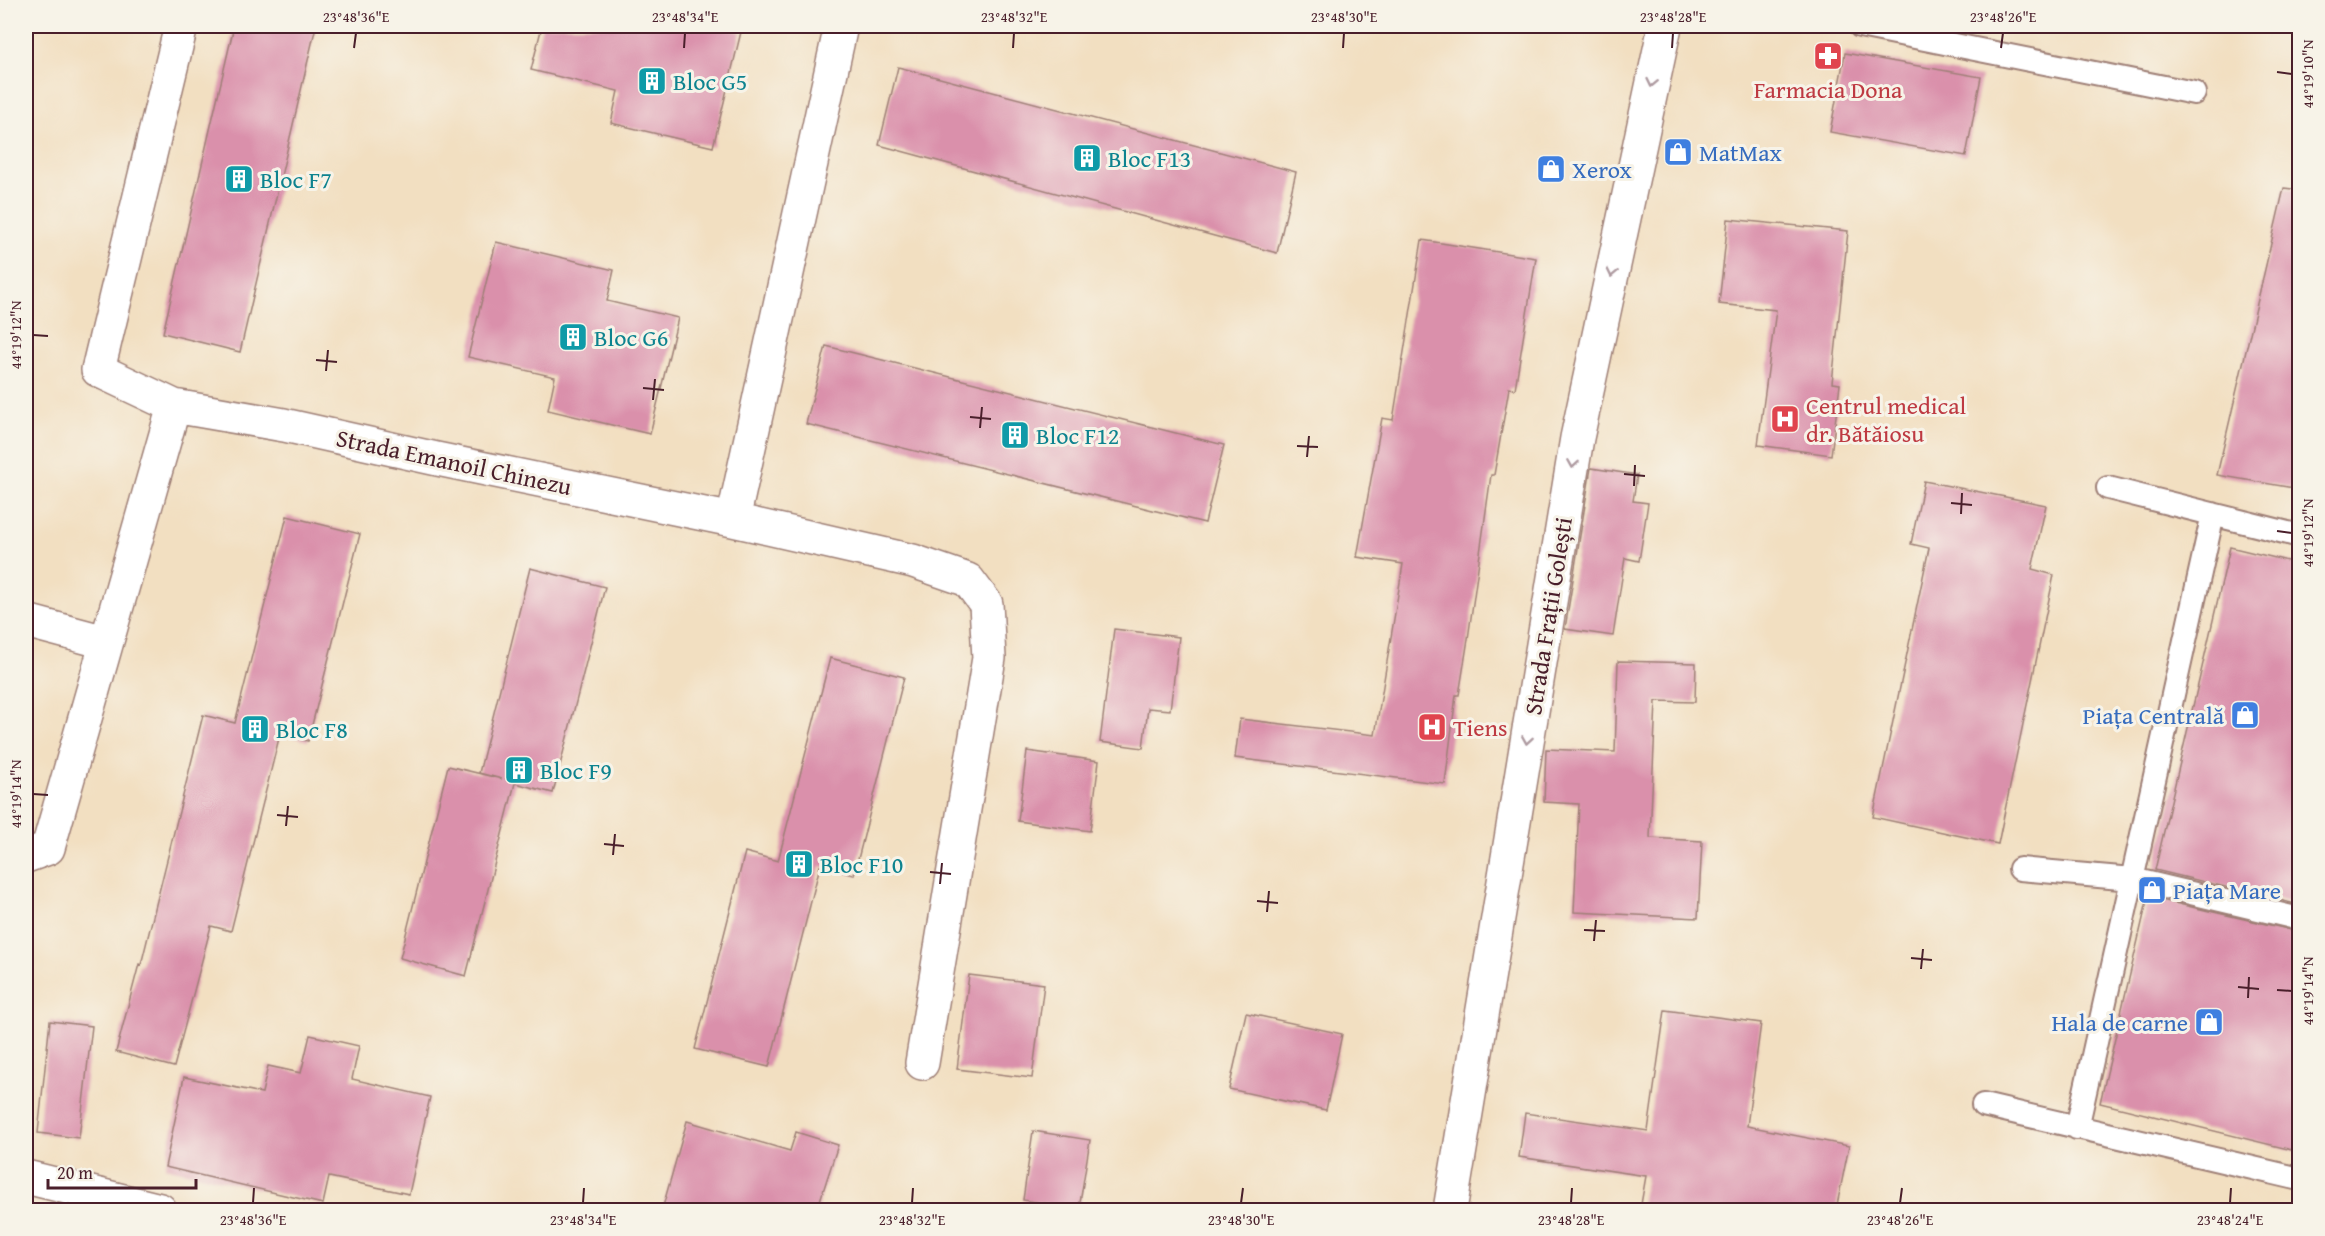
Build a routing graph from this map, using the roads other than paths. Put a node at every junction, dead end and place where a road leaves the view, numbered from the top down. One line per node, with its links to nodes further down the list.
1 (181, 26): 6 (street, Strada Emanoil Chinezu)
2 (841, 26): 9 (street)
3 (1665, 26): 23 (street, Strada Frații Golești, one-way to 23)
4 (1860, 26): 5 (lane)
5 (2194, 93)
6 (174, 406): 9 (street, Strada Emanoil Chinezu); 12 (street)
7 (2108, 488): 8 (lane)
8 (2213, 514): 10 (lane); 15 (lane)
9 (733, 520): 17 (street, Strada Emanoil Chinezu)
10 (2300, 536)
11 (26, 621): 12 (street)
12 (105, 642): 13 (street)
13 (26, 856)
14 (2020, 869): 15 (lane)
15 (2132, 879): 16 (lane); 19 (lane)
16 (2300, 919)
17 (922, 1063)
18 (1983, 1105): 19 (lane)
19 (2077, 1128): 21 (lane)
20 (26, 1177): 22 (street)
21 (2300, 1179)
22 (160, 1210)
23 (1450, 1210)

